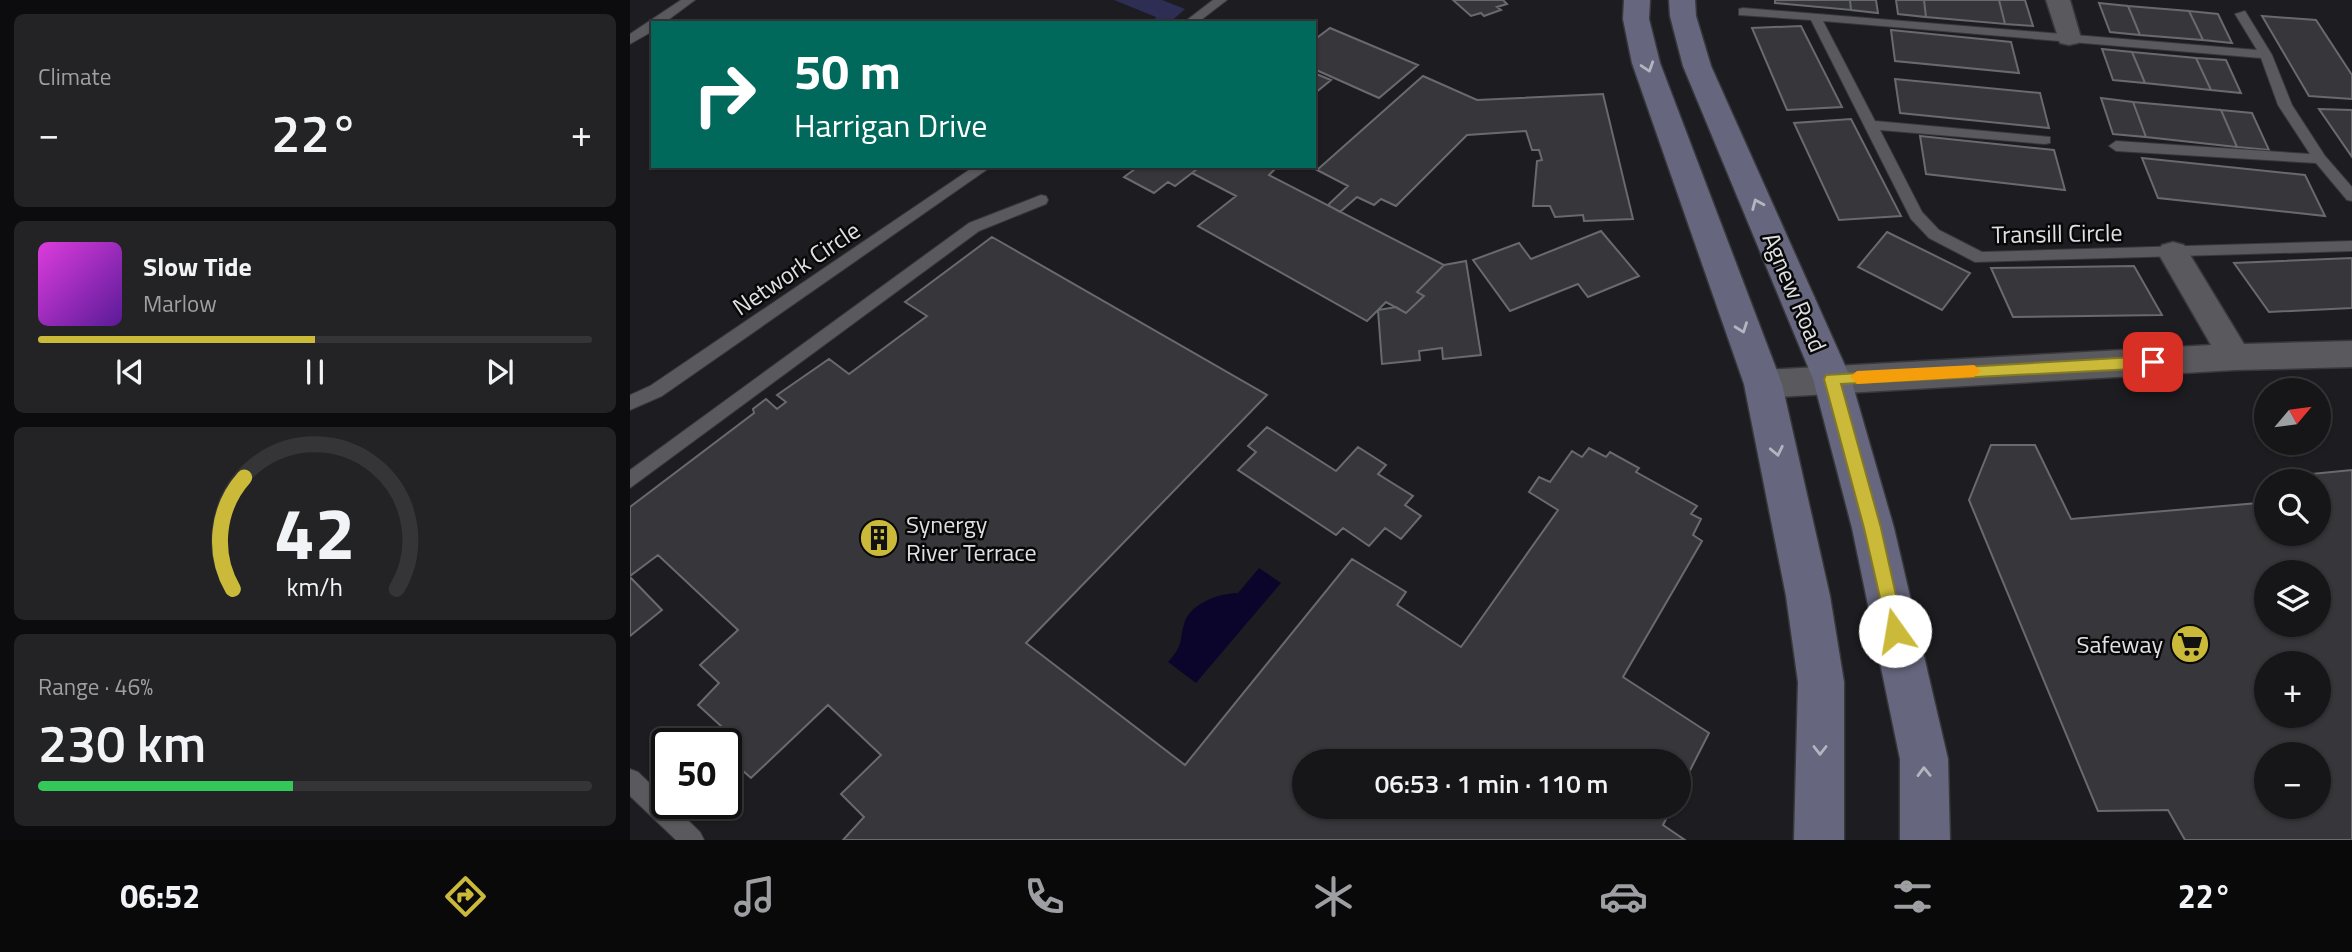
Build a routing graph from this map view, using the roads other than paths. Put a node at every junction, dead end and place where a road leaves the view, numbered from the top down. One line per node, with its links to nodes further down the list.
1 (689, 0): 10 (lane)
2 (1192, 0): 6 (lane)
3 (1637, 0): 28 (main road, one-way to 28)
4 (1682, 0): 27 (main road, Agnew Road, one-way to 4)
5 (2058, 0): 13 (street)
6 (1215, 4): 11 (lane)
7 (1743, 12): 9 (lane)
8 (2241, 15): 15 (lane)
9 (1815, 17): 13 (lane); 16 (lane, Transill Circle)
10 (658, 21)
11 (1192, 21)
12 (651, 26): 14 (lane)
13 (2069, 38): 15 (lane)
14 (630, 40)
15 (2266, 55): 19 (lane)
16 (1869, 125): 17 (lane); 24 (lane, Transill Circle)
17 (2045, 140)
18 (2116, 146): 19 (lane)
19 (2320, 159): 21 (lane)
20 (982, 168): 29 (lane, Network Circle)
21 (2352, 196)
22 (1041, 200): 30 (lane)
23 (2352, 246): 24 (lane, Transill Circle)
24 (2173, 253): 26 (street)
25 (2352, 354): 26 (street)
26 (2235, 357): 27 (street)
27 (1832, 379): 28 (street); 34 (main road, Agnew Road, one-way to 27)
28 (1763, 384): 33 (main road, one-way to 33)
29 (630, 403)
30 (630, 480)
31 (630, 780): 32 (lane)
32 (692, 840)
33 (1819, 840)
34 (1925, 840)

